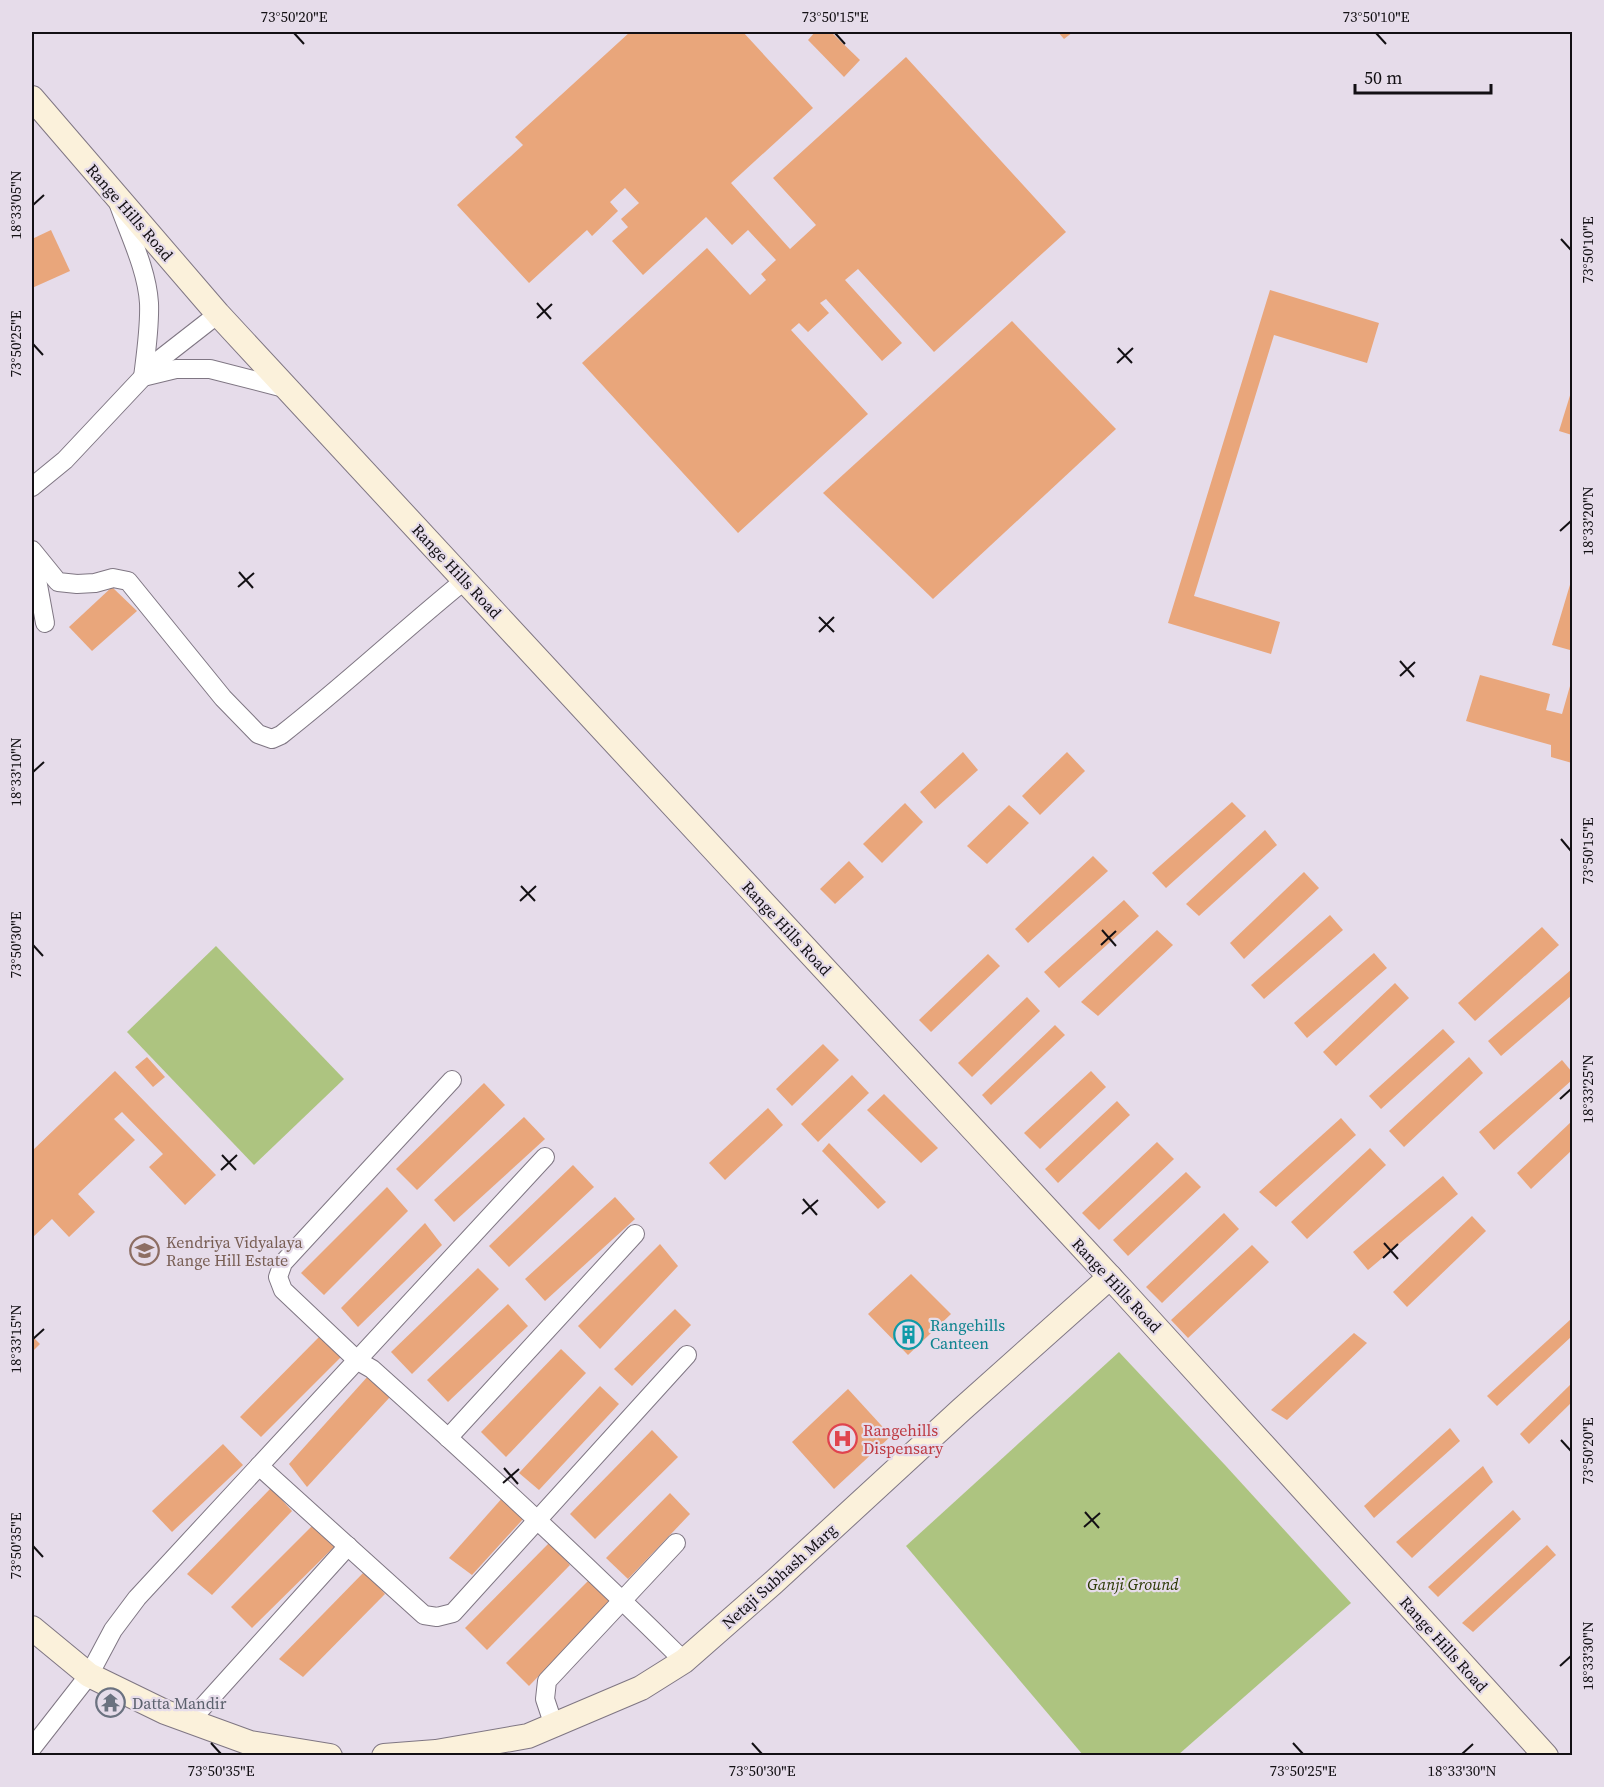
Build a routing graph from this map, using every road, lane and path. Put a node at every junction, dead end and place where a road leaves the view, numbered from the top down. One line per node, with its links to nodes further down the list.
1 (32, 98): 2 (street, Range Hills Road)
2 (116, 195): 3 (street, Range Hills Road); 4 (street)
3 (218, 314): 4 (street); 5 (street, Range Hills Road)
4 (143, 377): 5 (street); 6 (street)
5 (288, 390): 8 (street, Range Hills Road)
6 (32, 487)
7 (32, 550): 8 (street); 9 (street)
8 (465, 580): 13 (street, Range Hills Road)
9 (45, 623)
10 (452, 1080): 15 (street)
11 (545, 1157): 15 (street)
12 (635, 1234): 16 (street)
13 (1110, 1277): 23 (street, Netaji Subhash Marg); 30 (street, Range Hills Road)
14 (687, 1355): 18 (street)
15 (358, 1361): 16 (street); 17 (street)
16 (448, 1438): 18 (street)
17 (259, 1466): 20 (street); 24 (street)
18 (536, 1520): 20 (street); 21 (street)
19 (676, 1543): 21 (street)
20 (348, 1546): 25 (street)
21 (622, 1600): 23 (street); 26 (street)
22 (32, 1628): 24 (street)
23 (684, 1662): 26 (street, Netaji Subhash Marg)
24 (89, 1675): 25 (street); 27 (street)
25 (190, 1721): 28 (street)
26 (554, 1725): 29 (street, Netaji Subhash Marg)
27 (32, 1748)
28 (330, 1755)
29 (384, 1755)
30 (1546, 1755)

